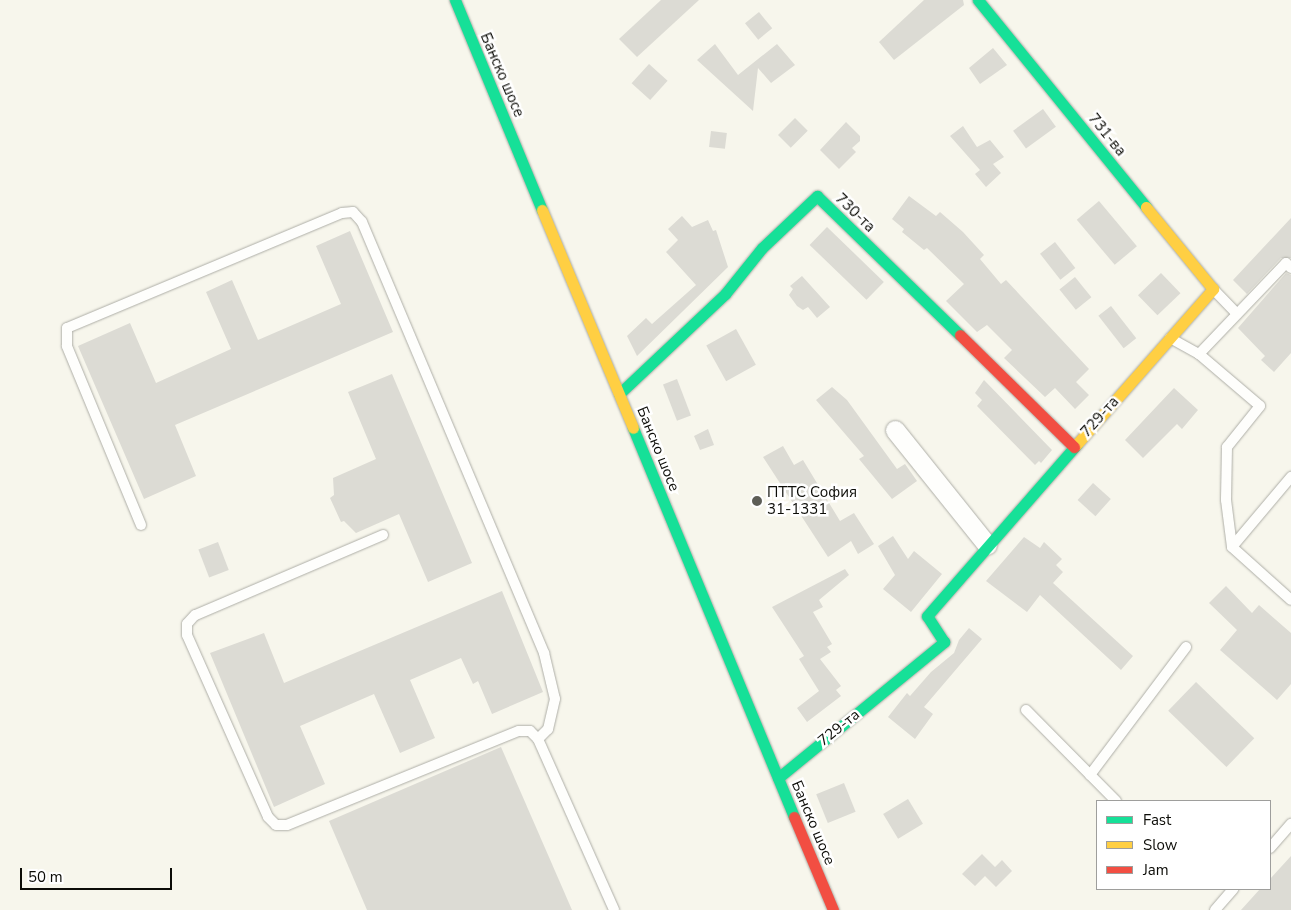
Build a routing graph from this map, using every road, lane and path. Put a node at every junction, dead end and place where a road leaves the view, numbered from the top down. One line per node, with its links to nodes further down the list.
1 (455, 0): 8 (street, Банско шосе)
2 (978, 0): 4 (street, 731-ва)
3 (1291, 268): 5 (lane)
4 (1213, 289): 5 (lane); 6 (street, 729-та)
5 (1237, 314): 7 (lane)
6 (1170, 338): 7 (lane); 10 (street, 729-та)
7 (1199, 354): 15 (lane)
8 (620, 394): 10 (street, 730-та); 21 (street, Банско шосе)
9 (895, 430): 14 (street)
10 (1074, 447): 14 (street, 729-та)
11 (1291, 477): 15 (lane)
12 (141, 525): 19 (lane)
13 (383, 535): 19 (lane)
14 (987, 544): 21 (street, 729-та)
15 (1232, 547): 16 (lane)
16 (1291, 600)
17 (1186, 647): 20 (lane)
18 (1026, 710): 20 (lane)
19 (538, 739): 26 (lane)
20 (1090, 774): 22 (lane)
21 (778, 778): 27 (street, Банско шосе)
22 (1115, 800)
23 (1291, 824): 24 (lane)
24 (1271, 847)
25 (1233, 890): 28 (lane)
26 (614, 910)
27 (833, 910)
28 (1215, 910)

